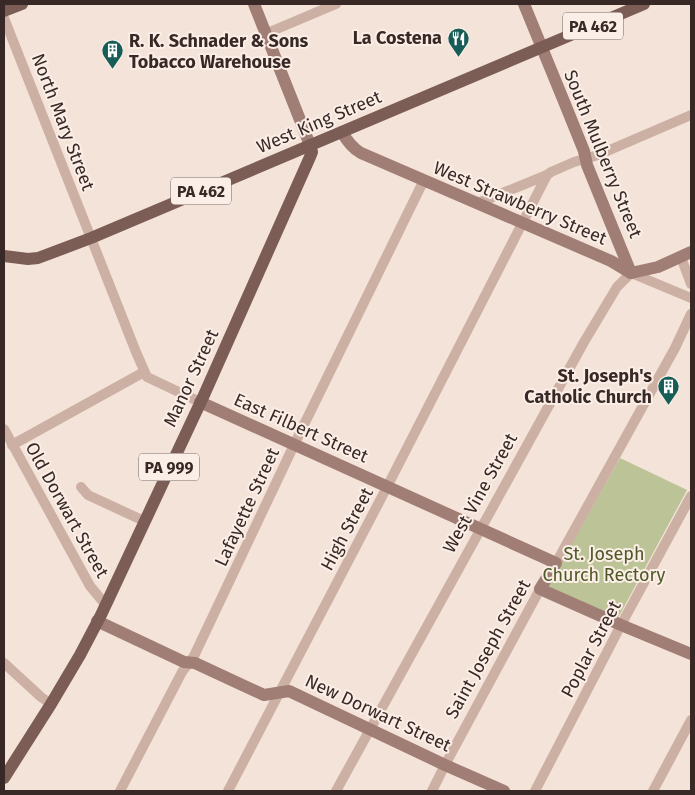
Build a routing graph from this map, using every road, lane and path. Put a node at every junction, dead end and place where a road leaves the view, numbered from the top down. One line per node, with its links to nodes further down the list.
1 (22, 4): 6 (main road)
2 (254, 4): 8 (street)
3 (336, 4): 8 (street)
4 (524, 4): 9 (street, South Mulberry Street)
5 (644, 4): 9 (main road, West King Street / PA 462)
6 (4, 11)
7 (4, 18): 18 (street, North Mary Street)
8 (266, 34): 12 (street)
9 (542, 47): 11 (main road, West King Street / PA 462); 13 (street, South Mulberry Street)
10 (691, 115): 13 (street)
11 (342, 132): 12 (main road, West King Street / PA 462); 15 (street, West Strawberry Street)
12 (310, 145): 18 (main road, West King Street / PA 462); 26 (main road, Manor Street / PA 999)
13 (586, 158): 14 (street); 21 (street, South Mulberry Street)
14 (547, 175): 16 (street); 17 (street, High Street)
15 (424, 180): 16 (street, West Strawberry Street); 29 (street, Lafayette Street)
16 (478, 204): 17 (street, West Strawberry Street)
17 (523, 223): 21 (street, West Strawberry Street); 31 (street, High Street)
18 (91, 238): 20 (main road, West King Street / PA 462); 25 (street, North Mary Street)
19 (686, 254): 21 (street); 22 (street)
20 (4, 256)
21 (631, 273): 23 (street, West Strawberry Street); 34 (street, West Vine Street)
22 (691, 284)
23 (691, 298)
24 (691, 314): 35 (street, Saint Joseph Street)
25 (144, 372): 26 (street); 28 (street)
26 (200, 402): 29 (street, East Filbert Street); 33 (main road, Manor Street / PA 999)
27 (4, 430): 28 (street, Old Dorwart Street)
28 (12, 445): 37 (street, Old Dorwart Street)
29 (294, 445): 31 (street, East Filbert Street); 41 (street, Lafayette Street)
30 (81, 487): 33 (street)
31 (387, 487): 34 (street, East Filbert Street); 43 (street, High Street)
32 (691, 496): 39 (street, Poplar Street)
33 (144, 521): 37 (main road, Manor Street / PA 999)
34 (480, 529): 35 (street, East Filbert Street); 46 (street, West Vine Street)
35 (556, 563): 36 (street, Saint Joseph Street)
36 (540, 589): 39 (street); 47 (street, Saint Joseph Street)
37 (105, 604): 38 (main road, Manor Street / PA 999)
38 (97, 621): 41 (street, New Dorwart Street); 44 (main road, Manor Street / PA 999)
39 (621, 625): 40 (street); 54 (street, Poplar Street)
40 (691, 654)
41 (190, 662): 43 (street, New Dorwart Street); 49 (street, Lafayette Street)
42 (4, 663): 44 (street)
43 (280, 692): 46 (street, New Dorwart Street); 50 (street, High Street)
44 (51, 704): 48 (main road, Manor Street / PA 999)
45 (691, 720): 55 (street)
46 (370, 729): 47 (street, New Dorwart Street); 51 (street, West Vine Street)
47 (445, 765): 52 (street, Saint Joseph Street); 53 (street, New Dorwart Street)
48 (4, 778)
49 (120, 791)
50 (228, 791)
51 (336, 791)
52 (432, 791)
53 (504, 791)
54 (535, 791)
55 (653, 791)

